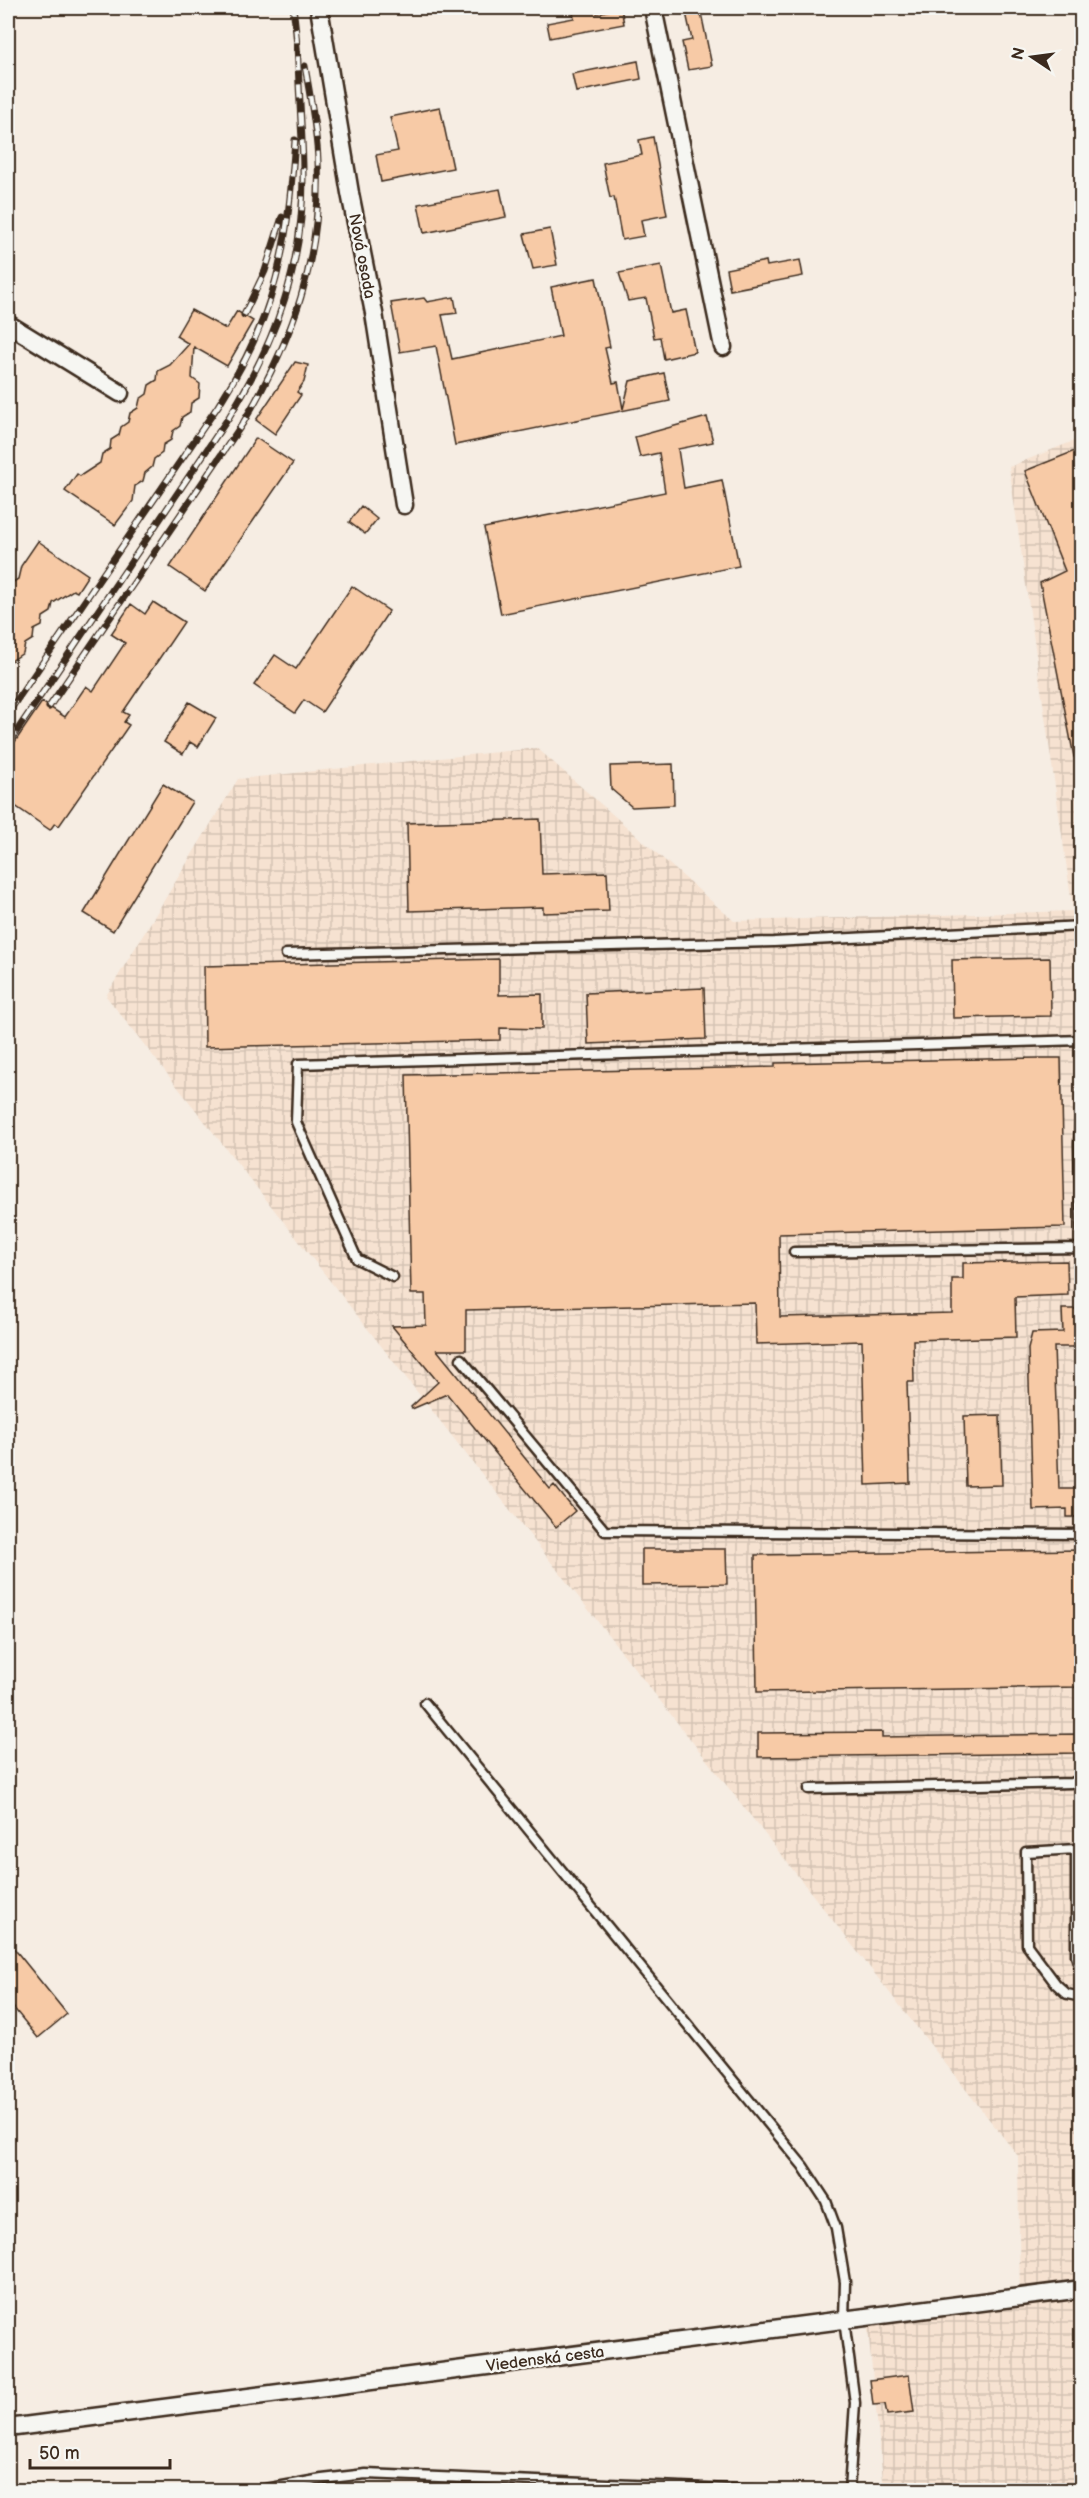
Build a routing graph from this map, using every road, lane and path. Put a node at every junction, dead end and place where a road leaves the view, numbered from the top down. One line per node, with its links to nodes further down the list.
1 (319, 8): 6 (street, Nová osada)
2 (653, 8): 4 (street)
3 (8, 324): 5 (street)
4 (723, 347)
5 (120, 393)
6 (404, 506)
7 (1082, 926): 8 (lane)
8 (286, 954)
9 (1082, 1040): 13 (lane)
10 (1082, 1088): 11 (lane)
11 (1082, 1249): 12 (lane)
12 (794, 1252)
13 (393, 1276)
14 (461, 1359): 15 (lane)
15 (1082, 1534)
16 (425, 1703): 22 (lane)
17 (1082, 1778): 18 (lane)
18 (809, 1789)
19 (1082, 1973): 20 (lane)
20 (1082, 1997)
21 (1082, 2289): 22 (street, Viedenská cesta)
22 (844, 2320): 23 (street, Viedenská cesta); 29 (lane)
23 (8, 2428)
24 (495, 2479): 25 (lane); 26 (lane); 27 (lane)
25 (260, 2490)
26 (494, 2490)
27 (738, 2490): 28 (lane)
28 (753, 2490)
29 (849, 2490)

